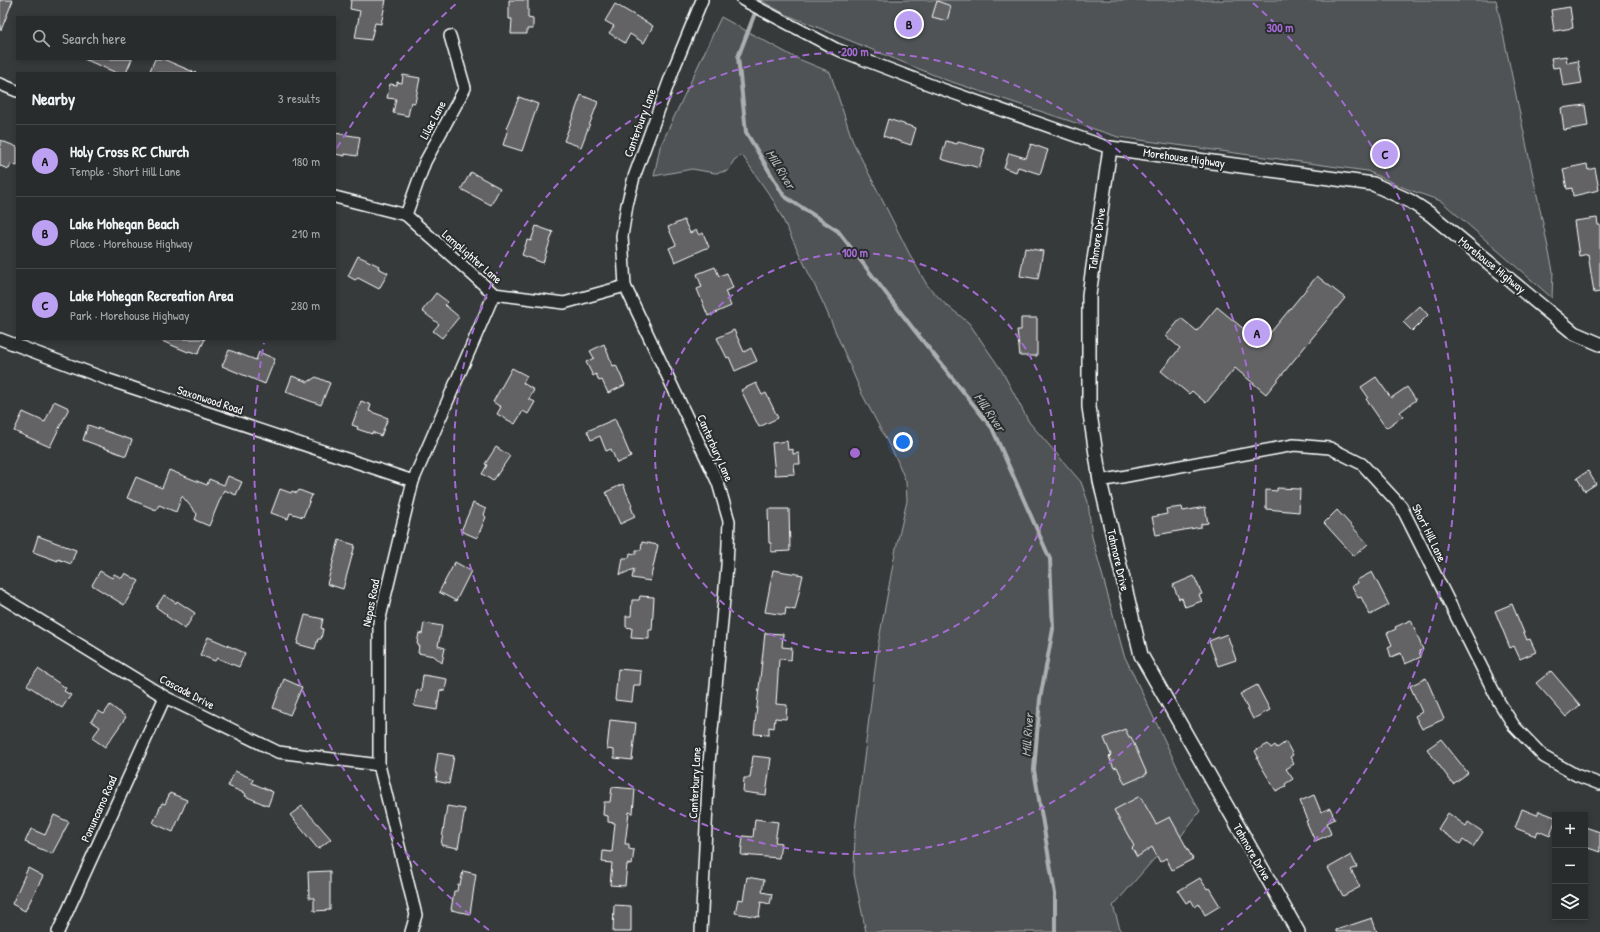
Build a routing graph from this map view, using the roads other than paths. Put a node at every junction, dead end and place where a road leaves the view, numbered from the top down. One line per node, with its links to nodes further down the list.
1 (702, 0): 9 (street, Canterbury Lane)
2 (743, 0): 6 (street, Morehouse Highway)
3 (450, 36): 8 (street, Lilac Lane)
4 (0, 84): 5 (street)
5 (16, 90)
6 (1110, 148): 12 (street, Morehouse Highway); 14 (street, Tahmore Drive)
7 (336, 197): 8 (street, Lamplighter Lane)
8 (406, 215): 10 (street, Lamplighter Lane)
9 (625, 286): 10 (street, Lamplighter Lane); 21 (street, Canterbury Lane)
10 (494, 294): 13 (street, Nepas Road)
11 (0, 339): 13 (street, Saxonwood Road)
12 (1600, 344)
13 (413, 481): 17 (street, Nepas Road)
14 (1100, 481): 18 (street, Short Hill Lane); 22 (street, Tahmore Drive)
15 (0, 596): 16 (street, Cascade Drive)
16 (165, 696): 17 (street, Cascade Drive); 19 (street, Ponuncamo Road)
17 (378, 765): 20 (street, Nepas Road)
18 (1600, 784)
19 (58, 932)
20 (411, 932)
21 (700, 932)
22 (1298, 932)

